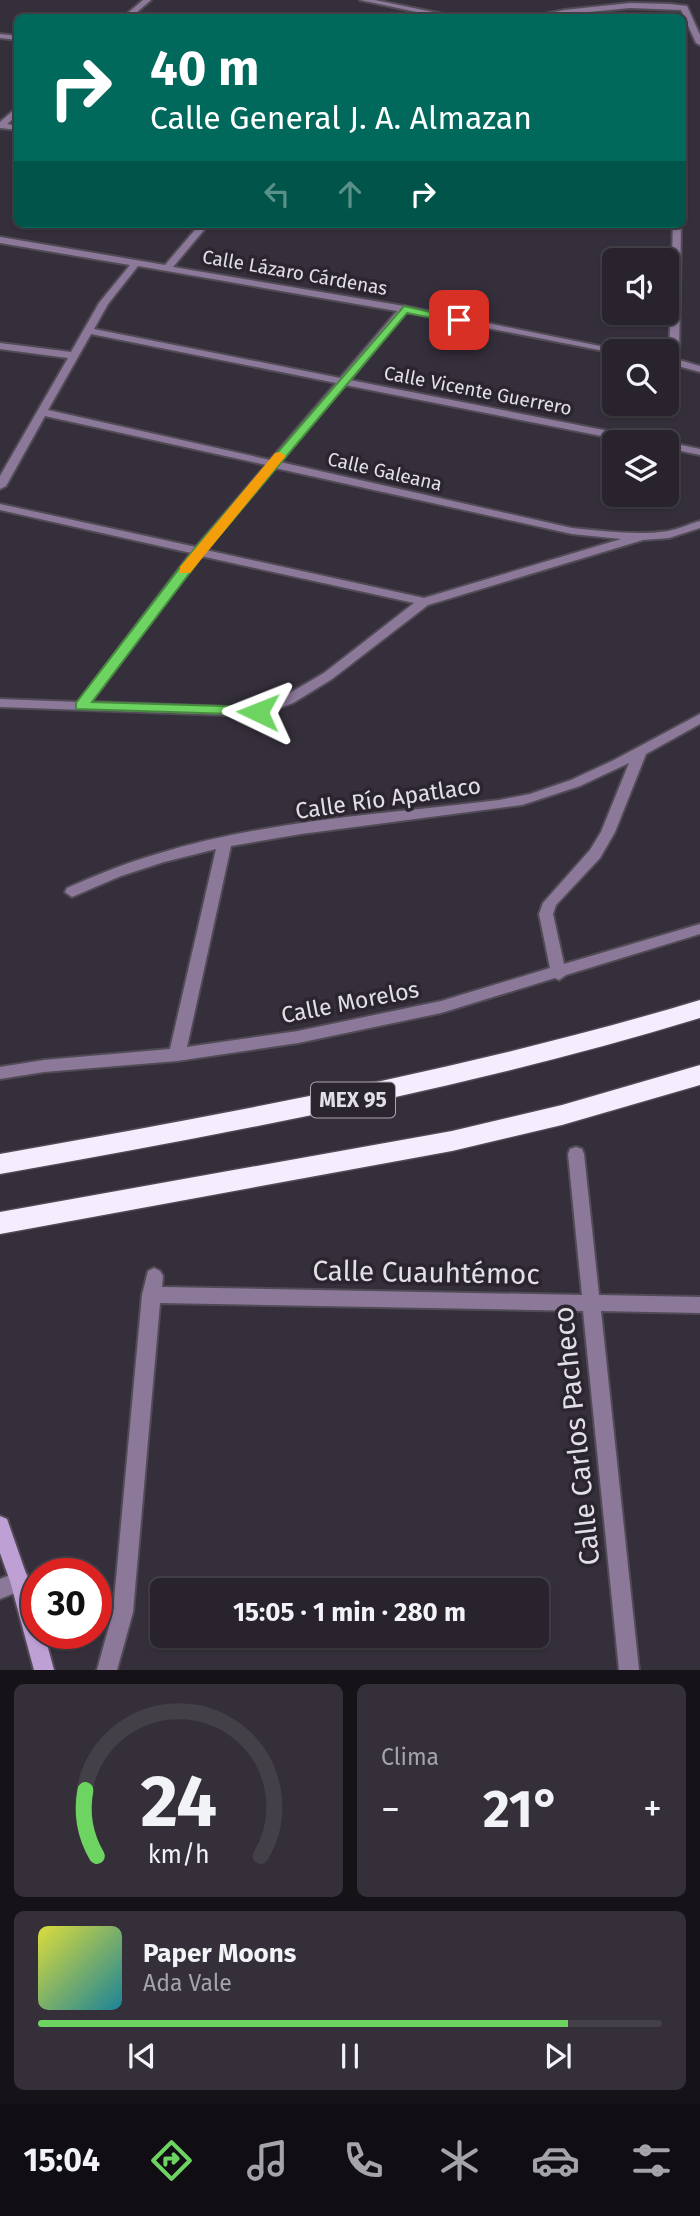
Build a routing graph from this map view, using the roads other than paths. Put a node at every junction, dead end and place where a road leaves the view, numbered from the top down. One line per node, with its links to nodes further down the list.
1 (147, 0): 6 (street)
2 (364, 0): 7 (street)
3 (622, 2): 5 (street); 9 (street); 10 (street)
4 (553, 3): 5 (street)
5 (570, 9): 8 (street)
6 (130, 14)
7 (438, 14)
8 (547, 14)
9 (628, 14)
10 (700, 43)
11 (14, 114): 12 (street)
12 (0, 126)
13 (202, 228): 17 (street)
14 (677, 228): 20 (street)
15 (0, 240): 16 (street, Calle Lázaro Cárdenas)
16 (137, 262): 17 (street, Calle Lázaro Cárdenas); 19 (street)
17 (168, 267): 18 (street, Calle Lázaro Cárdenas)
18 (404, 309): 22 (street, Calle Lázaro Cárdenas); 26 (street)
19 (89, 331): 23 (street); 26 (street, Calle Vicente Guerrero)
20 (671, 339)
21 (0, 346): 23 (street)
22 (602, 348)
23 (75, 356): 27 (street)
24 (679, 363): 25 (street)
25 (700, 369)
26 (343, 381): 28 (street, Calle Vicente Guerrero); 31 (street)
27 (43, 412): 31 (street, Calle Galeana); 32 (street)
28 (602, 433)
29 (679, 448): 30 (street)
30 (700, 452)
31 (273, 464): 35 (street, Calle Galeana); 36 (street)
32 (0, 486)
33 (0, 507): 36 (street)
34 (700, 524): 35 (street)
35 (638, 538): 37 (street)
36 (199, 551): 37 (street); 39 (street)
37 (425, 602): 39 (street)
38 (0, 703): 39 (street)
39 (81, 706)
40 (700, 718): 41 (street, Calle Río Apatlaco)
41 (640, 753): 42 (street, Calle Río Apatlaco); 45 (street)
42 (225, 842): 43 (street, Calle Río Apatlaco); 47 (street)
43 (72, 892)
44 (700, 929): 45 (street, Calle Morelos)
45 (559, 974): 47 (street, Calle Morelos)
46 (700, 1010): 51 (highway, MEX 95)
47 (177, 1055): 48 (street, Calle Morelos)
48 (0, 1073)
49 (700, 1074): 52 (highway, MEX 95)
50 (576, 1154): 55 (street, Calle Carlos Pacheco)
51 (0, 1164)
52 (0, 1223)
53 (154, 1276): 54 (street)
54 (150, 1296): 55 (street, Calle Cuauhtémoc); 61 (street)
55 (590, 1303): 56 (street, Calle Cuauhtémoc); 62 (street, Calle Carlos Pacheco)
56 (700, 1305)
57 (0, 1526): 58 (main road)
58 (20, 1581): 59 (street); 60 (main road)
59 (0, 1589)
60 (44, 1670)
61 (107, 1670)
62 (629, 1670)

